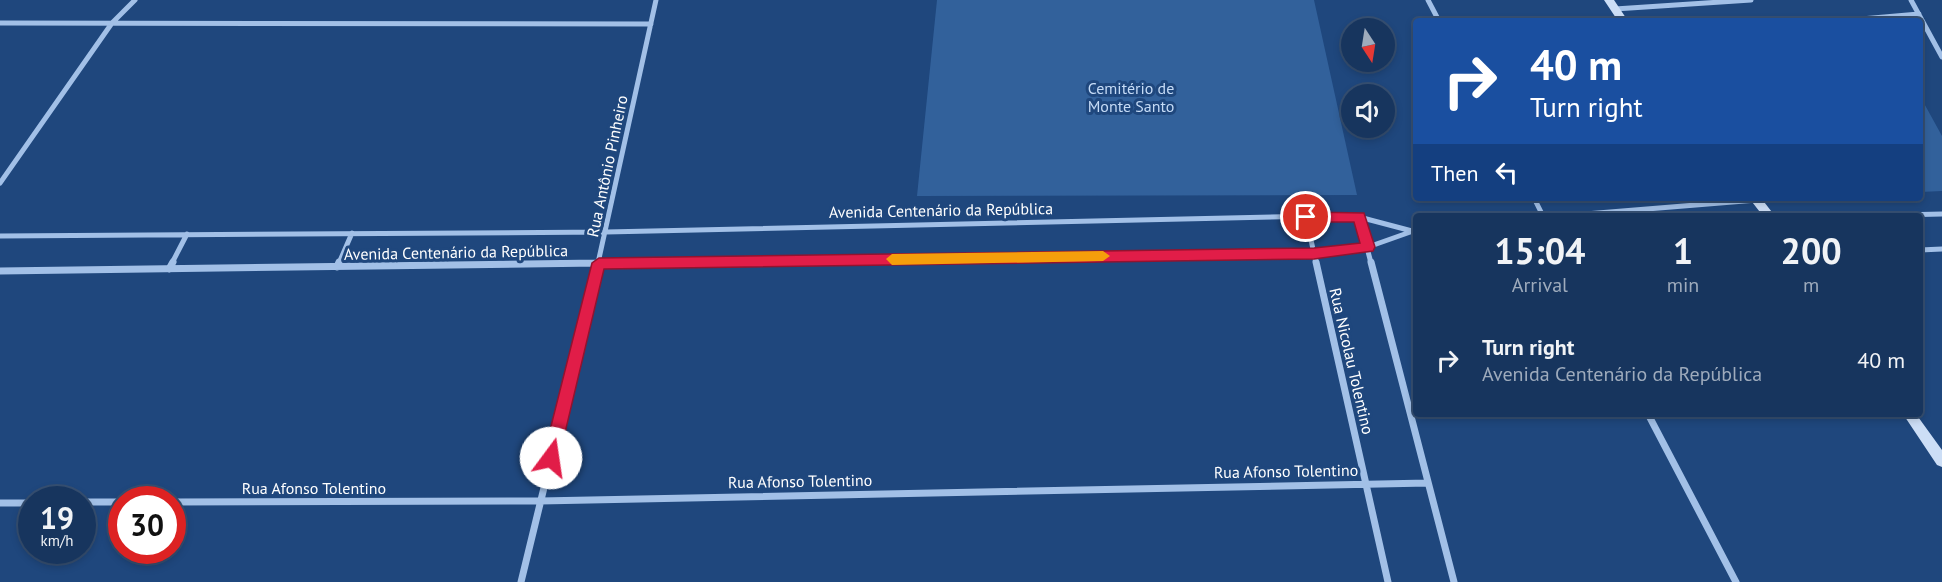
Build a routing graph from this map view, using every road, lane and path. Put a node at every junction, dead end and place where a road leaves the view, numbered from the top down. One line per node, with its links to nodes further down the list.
1 (135, 0): 13 (street)
2 (656, 0): 15 (street, Rua Antônio Pinheiro)
3 (1428, 0): 8 (street)
4 (1751, 0): 6 (street)
5 (1911, 0): 7 (street)
6 (1612, 5): 9 (main road)
7 (1919, 14): 10 (street); 11 (street)
8 (1437, 18)
9 (1621, 18)
10 (1873, 18)
11 (1921, 18)
12 (1923, 21): 16 (street)
13 (112, 23): 14 (street); 15 (street); 17 (street)
14 (0, 24)
15 (651, 24): 28 (street, Rua Antônio Pinheiro)
16 (1942, 57)
17 (0, 183)
18 (1733, 201): 20 (street)
19 (1758, 201): 21 (main road)
20 (1595, 213)
21 (1767, 213)
22 (1923, 214): 23 (street)
23 (1942, 214)
24 (1306, 217): 25 (street, Avenida Centenário da República); 28 (street, Avenida Centenário da República); 35 (street, Rua Nicolau Tolentino)
25 (1359, 217): 26 (street, Avenida Centenário da República); 32 (street)
26 (1413, 231)
27 (1413, 231): 32 (street, Avenida Centenário da República)
28 (606, 232): 29 (street, Avenida Centenário da República); 36 (street, Rua Antônio Pinheiro)
29 (352, 233): 30 (street, Avenida Centenário da República); 37 (street)
30 (187, 234): 31 (street, Avenida Centenário da República); 38 (street)
31 (0, 236)
32 (1368, 247): 35 (street, Avenida Centenário da República); 44 (street)
33 (1942, 249): 34 (street)
34 (1923, 250)
35 (1314, 253): 36 (street, Avenida Centenário da República); 43 (street, Rua Nicolau Tolentino)
36 (599, 263): 37 (street, Avenida Centenário da República); 45 (street, Rua Antônio Pinheiro)
37 (337, 267): 38 (street, Avenida Centenário da República)
38 (169, 269): 39 (street, Avenida Centenário da República)
39 (0, 272)
40 (1650, 417): 52 (street)
41 (1911, 417): 42 (main road)
42 (1942, 461)
43 (1366, 483): 44 (street, Rua Afonso Tolentino); 45 (street, Rua Afonso Tolentino); 50 (street, Rua Nicolau Tolentino)
44 (1428, 483): 51 (street)
45 (540, 501): 47 (street, Rua Afonso Tolentino); 49 (street, Rua Antônio Pinheiro)
46 (18, 502): 48 (street)
47 (186, 502)
48 (0, 503)
49 (521, 582)
50 (1388, 582)
51 (1454, 582)
52 (1736, 582)

